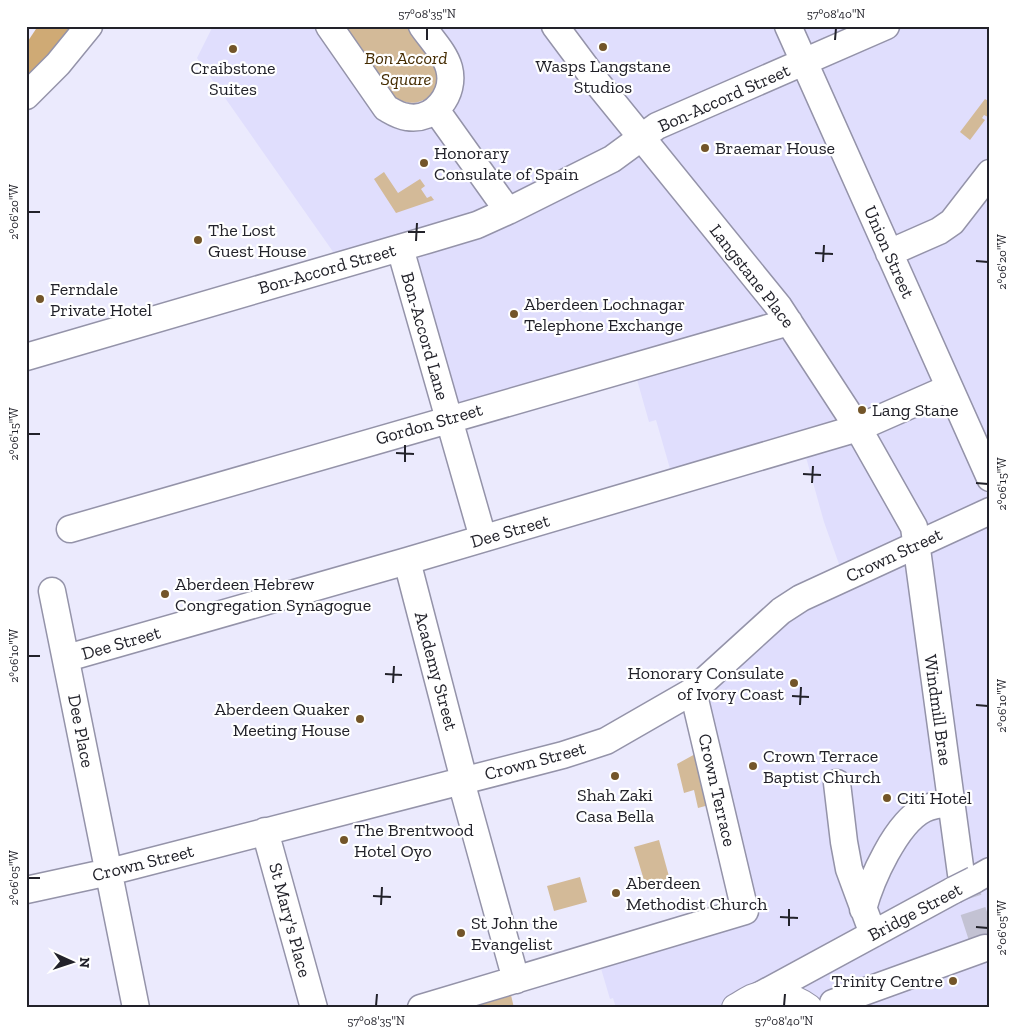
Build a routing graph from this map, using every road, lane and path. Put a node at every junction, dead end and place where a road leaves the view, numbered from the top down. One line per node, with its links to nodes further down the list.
1 (89, 26): 8 (street)
2 (329, 26): 9 (street)
3 (422, 26): 9 (street)
4 (555, 26): 10 (street, Langstane Place)
5 (788, 26): 7 (street, Union Street)
6 (886, 26): 7 (street, Bon-Accord Street)
7 (804, 62): 10 (street, Bon-Accord Street); 14 (street, Union Street)
8 (26, 96)
9 (436, 110): 12 (street)
10 (641, 137): 12 (street, Bon-Accord Street); 15 (street, Langstane Place)
11 (990, 173): 14 (street)
12 (508, 212): 13 (street, Bon-Accord Street)
13 (400, 248): 16 (street, Bon-Accord Street); 18 (street, Bon-Accord Lane)
14 (889, 253): 17 (street, Union Street)
15 (789, 322): 18 (street, Gordon Street); 19 (street, Langstane Place)
16 (26, 357)
17 (949, 388): 19 (street, Dee Street); 20 (street, Union Street)
18 (449, 418): 22 (street, Gordon Street); 23 (street, Bon-Accord Lane)
19 (858, 428): 23 (street, Dee Street); 24 (street, Langstane Place)
20 (990, 478)
21 (990, 511): 24 (street, Crown Street)
22 (70, 529)
23 (483, 538): 25 (street, Dee Street)
24 (916, 545): 28 (street, Crown Street); 31 (street, Windmill Brae)
25 (407, 561): 27 (street, Dee Street); 29 (street, Academy Street)
26 (52, 591): 27 (street, Dee Place)
27 (67, 658): 33 (street, Dee Place)
28 (693, 691): 29 (street, Crown Street); 40 (street, Crown Terrace)
29 (463, 781): 32 (street, Crown Street); 40 (street, Academy Street)
30 (837, 783): 36 (street)
31 (951, 803): 34 (street, Windmill Brae); 36 (street)
32 (265, 831): 33 (street, Crown Street); 44 (street, St Mary's Place)
33 (109, 872): 35 (street, Crown Street); 43 (street, Dee Place)
34 (970, 879): 37 (street, Bridge Street)
35 (26, 890)
36 (863, 910): 37 (street)
37 (873, 934): 39 (street, Bridge Street)
38 (985, 948): 42 (street)
39 (840, 952): 41 (street, Bridge Street); 42 (street, Bridge Street)
40 (516, 980): 45 (street, Crown Terrace)
41 (746, 1003): 42 (main road)
42 (816, 1006)
43 (136, 1008)
44 (314, 1008)
45 (421, 1008)

